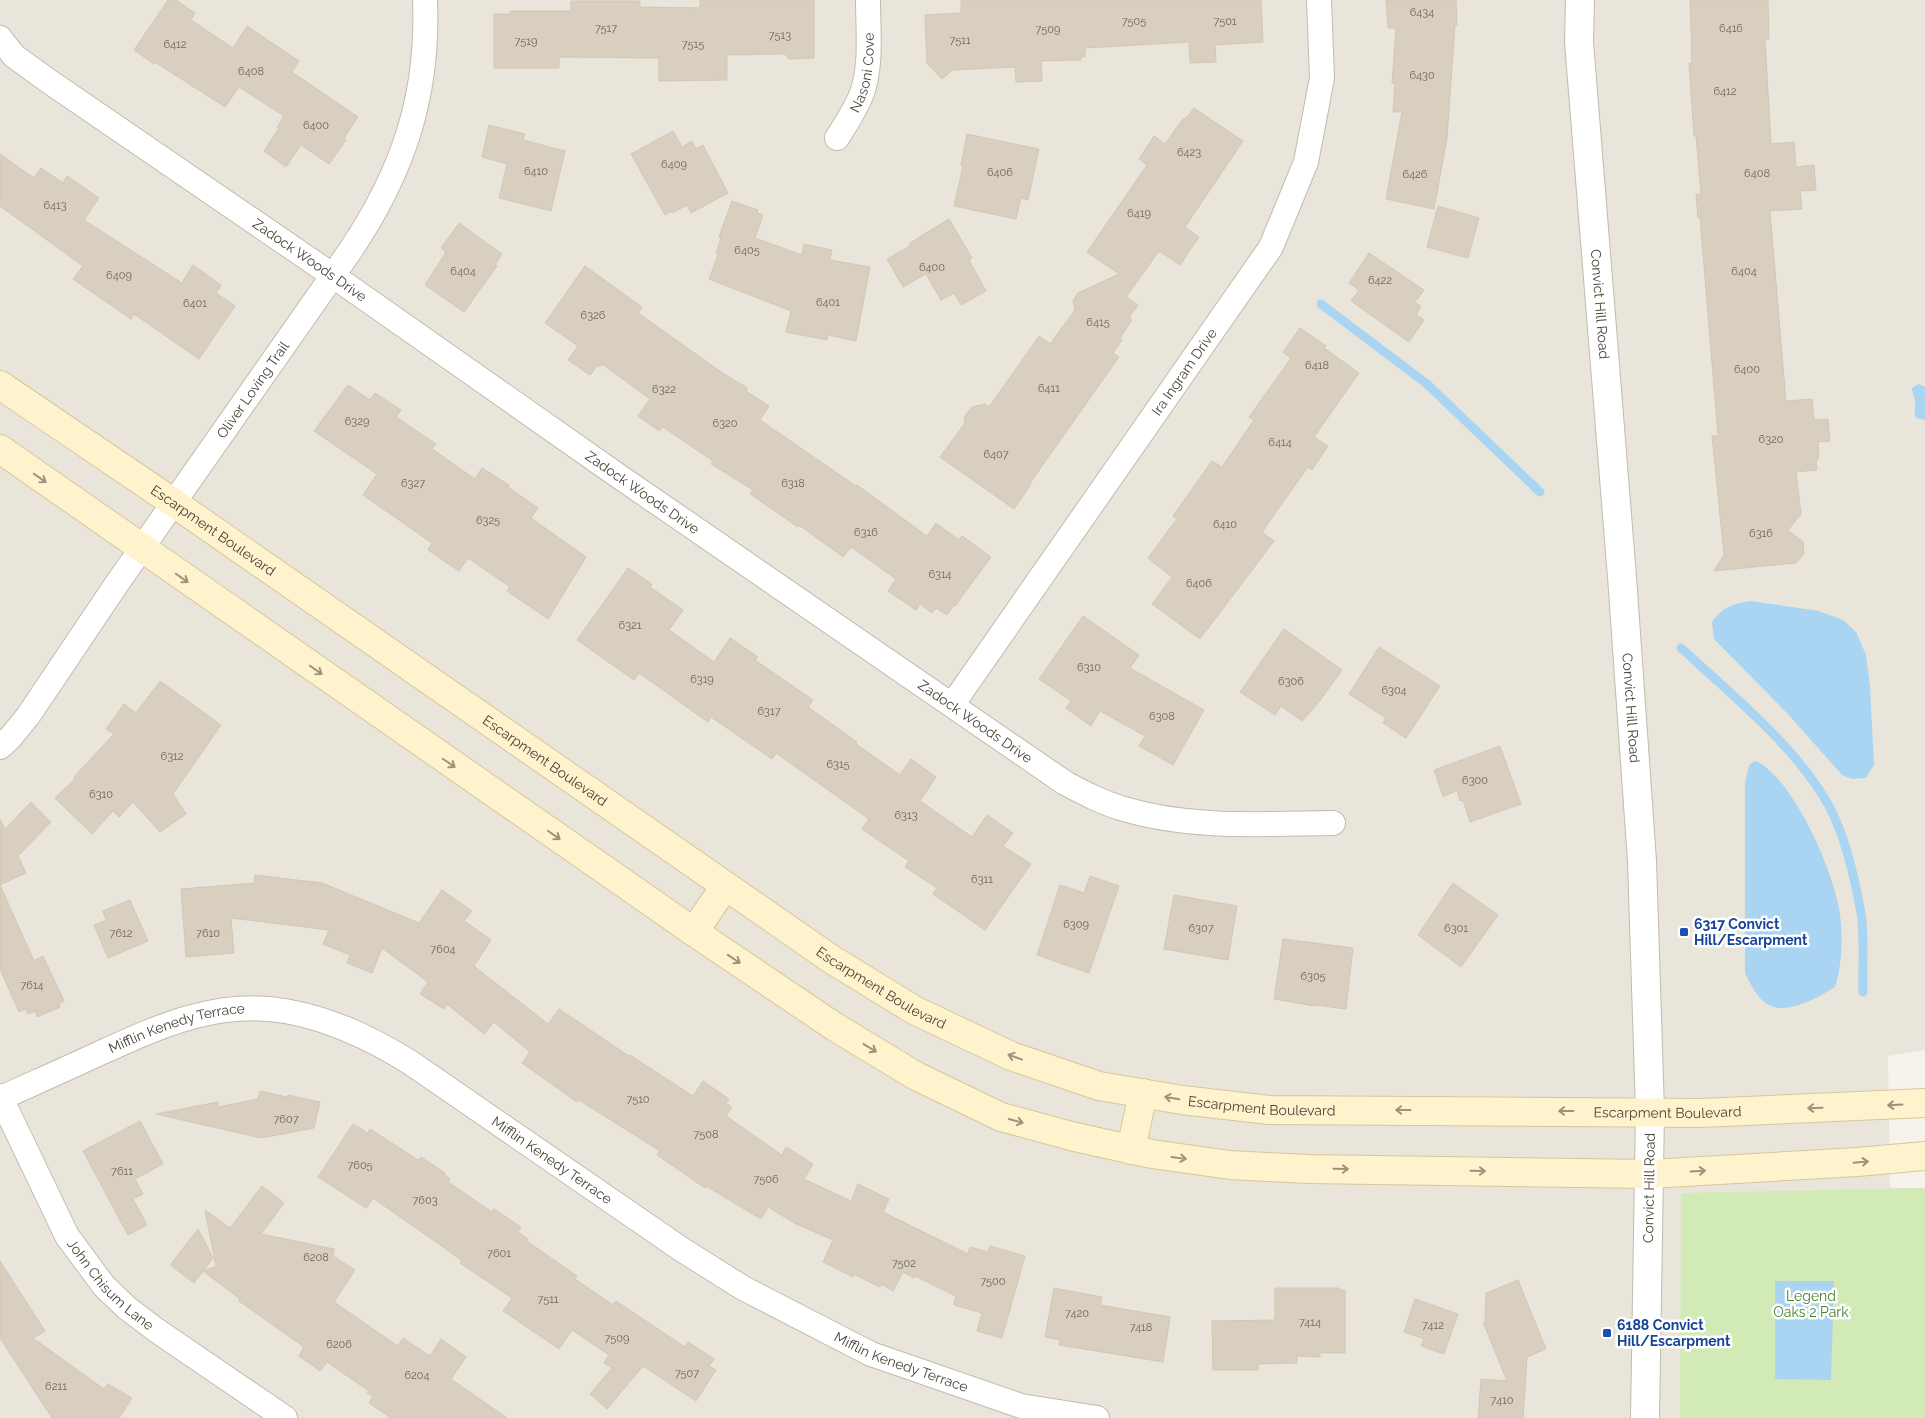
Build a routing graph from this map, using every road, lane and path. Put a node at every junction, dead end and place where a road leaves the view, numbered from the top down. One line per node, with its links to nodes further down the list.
1 (426, 0): 7 (street, Oliver Loving Trail)
2 (868, 0): 6 (street, Nasoni Cove)
3 (1318, 0): 12 (street, Ira Ingram Drive)
4 (1580, 0): 20 (street, Convict Hill Road)
5 (0, 38): 7 (street, Zadock Woods Drive)
6 (837, 138)
7 (332, 275): 10 (street, Oliver Loving Trail); 12 (street, Zadock Woods Drive)
8 (0, 385): 10 (main road, Escarpment Boulevard)
9 (0, 449): 11 (main road, one-way to 11)
10 (174, 503): 11 (street, Oliver Loving Trail); 15 (main road, Escarpment Boulevard)
11 (142, 550): 13 (street, Oliver Loving Trail); 16 (main road, one-way to 16)
12 (952, 705): 14 (street, Zadock Woods Drive)
13 (0, 747)
14 (1333, 823)
15 (725, 886): 16 (main road); 17 (main road, Escarpment Boulevard, one-way to 15)
16 (694, 932): 21 (main road, one-way to 21)
17 (1143, 1093): 20 (main road, Escarpment Boulevard, one-way to 17); 21 (main road)
18 (1, 1097): 24 (street, Mifflin Kenedy Terrace); 25 (street, John Chisum Lane)
19 (1925, 1103): 20 (main road, Escarpment Boulevard, one-way to 20)
20 (1650, 1111): 23 (street, Convict Hill Road)
21 (1131, 1150): 23 (main road, one-way to 23)
22 (1925, 1156): 23 (main road, one-way to 22)
23 (1650, 1174): 27 (street, Convict Hill Road)
24 (1019, 1412): 26 (street, Mifflin Kenedy Terrace)
25 (285, 1418)
26 (1097, 1418)
27 (1645, 1418)

